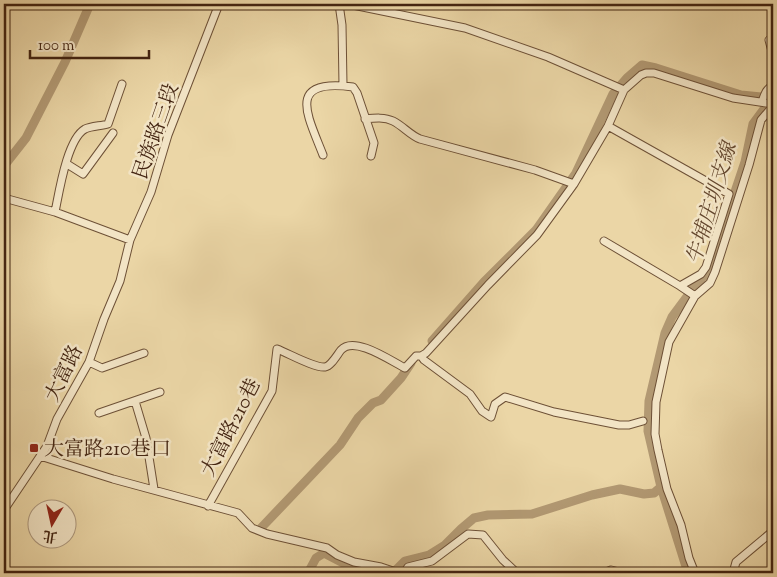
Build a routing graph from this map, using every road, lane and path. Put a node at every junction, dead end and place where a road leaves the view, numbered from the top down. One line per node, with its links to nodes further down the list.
1 (219, 4): 21 (street, 民族路三段)
2 (339, 4): 7 (street)
3 (348, 4): 9 (street)
4 (769, 40): 5 (street)
5 (773, 55)
6 (122, 84): 17 (street)
7 (343, 85): 12 (street); 15 (street)
8 (773, 86): 10 (street)
9 (624, 90): 10 (street); 13 (street)
10 (762, 102): 11 (street)
11 (773, 105): 24 (street)
12 (366, 119): 16 (street); 18 (street)
13 (608, 126): 18 (street); 23 (street)
14 (113, 133): 17 (street)
15 (323, 155)
16 (371, 156)
17 (66, 164): 20 (street)
18 (574, 184): 26 (street)
19 (4, 198): 20 (street)
20 (55, 212): 21 (street)
21 (130, 240): 27 (street, 大富路)
22 (604, 241): 23 (street)
23 (680, 286): 24 (street)
24 (695, 296): 42 (street)
25 (144, 353): 27 (street)
26 (421, 356): 31 (street); 34 (street, 大富路210巷)
27 (89, 362): 32 (street, 大富路)
28 (160, 392): 29 (street)
29 (136, 400): 30 (street); 33 (street)
30 (99, 413)
31 (643, 421)
32 (40, 456): 33 (street, 大富路210巷); 35 (street, 大富路)
33 (154, 489): 34 (street, 大富路210巷)
34 (208, 506): 37 (street, 大富路210巷)
35 (4, 510)
36 (773, 531): 43 (street)
37 (399, 573)
38 (404, 573): 39 (street)
39 (517, 573)
40 (604, 573): 41 (street)
41 (623, 573)
42 (695, 573)
43 (733, 573)

